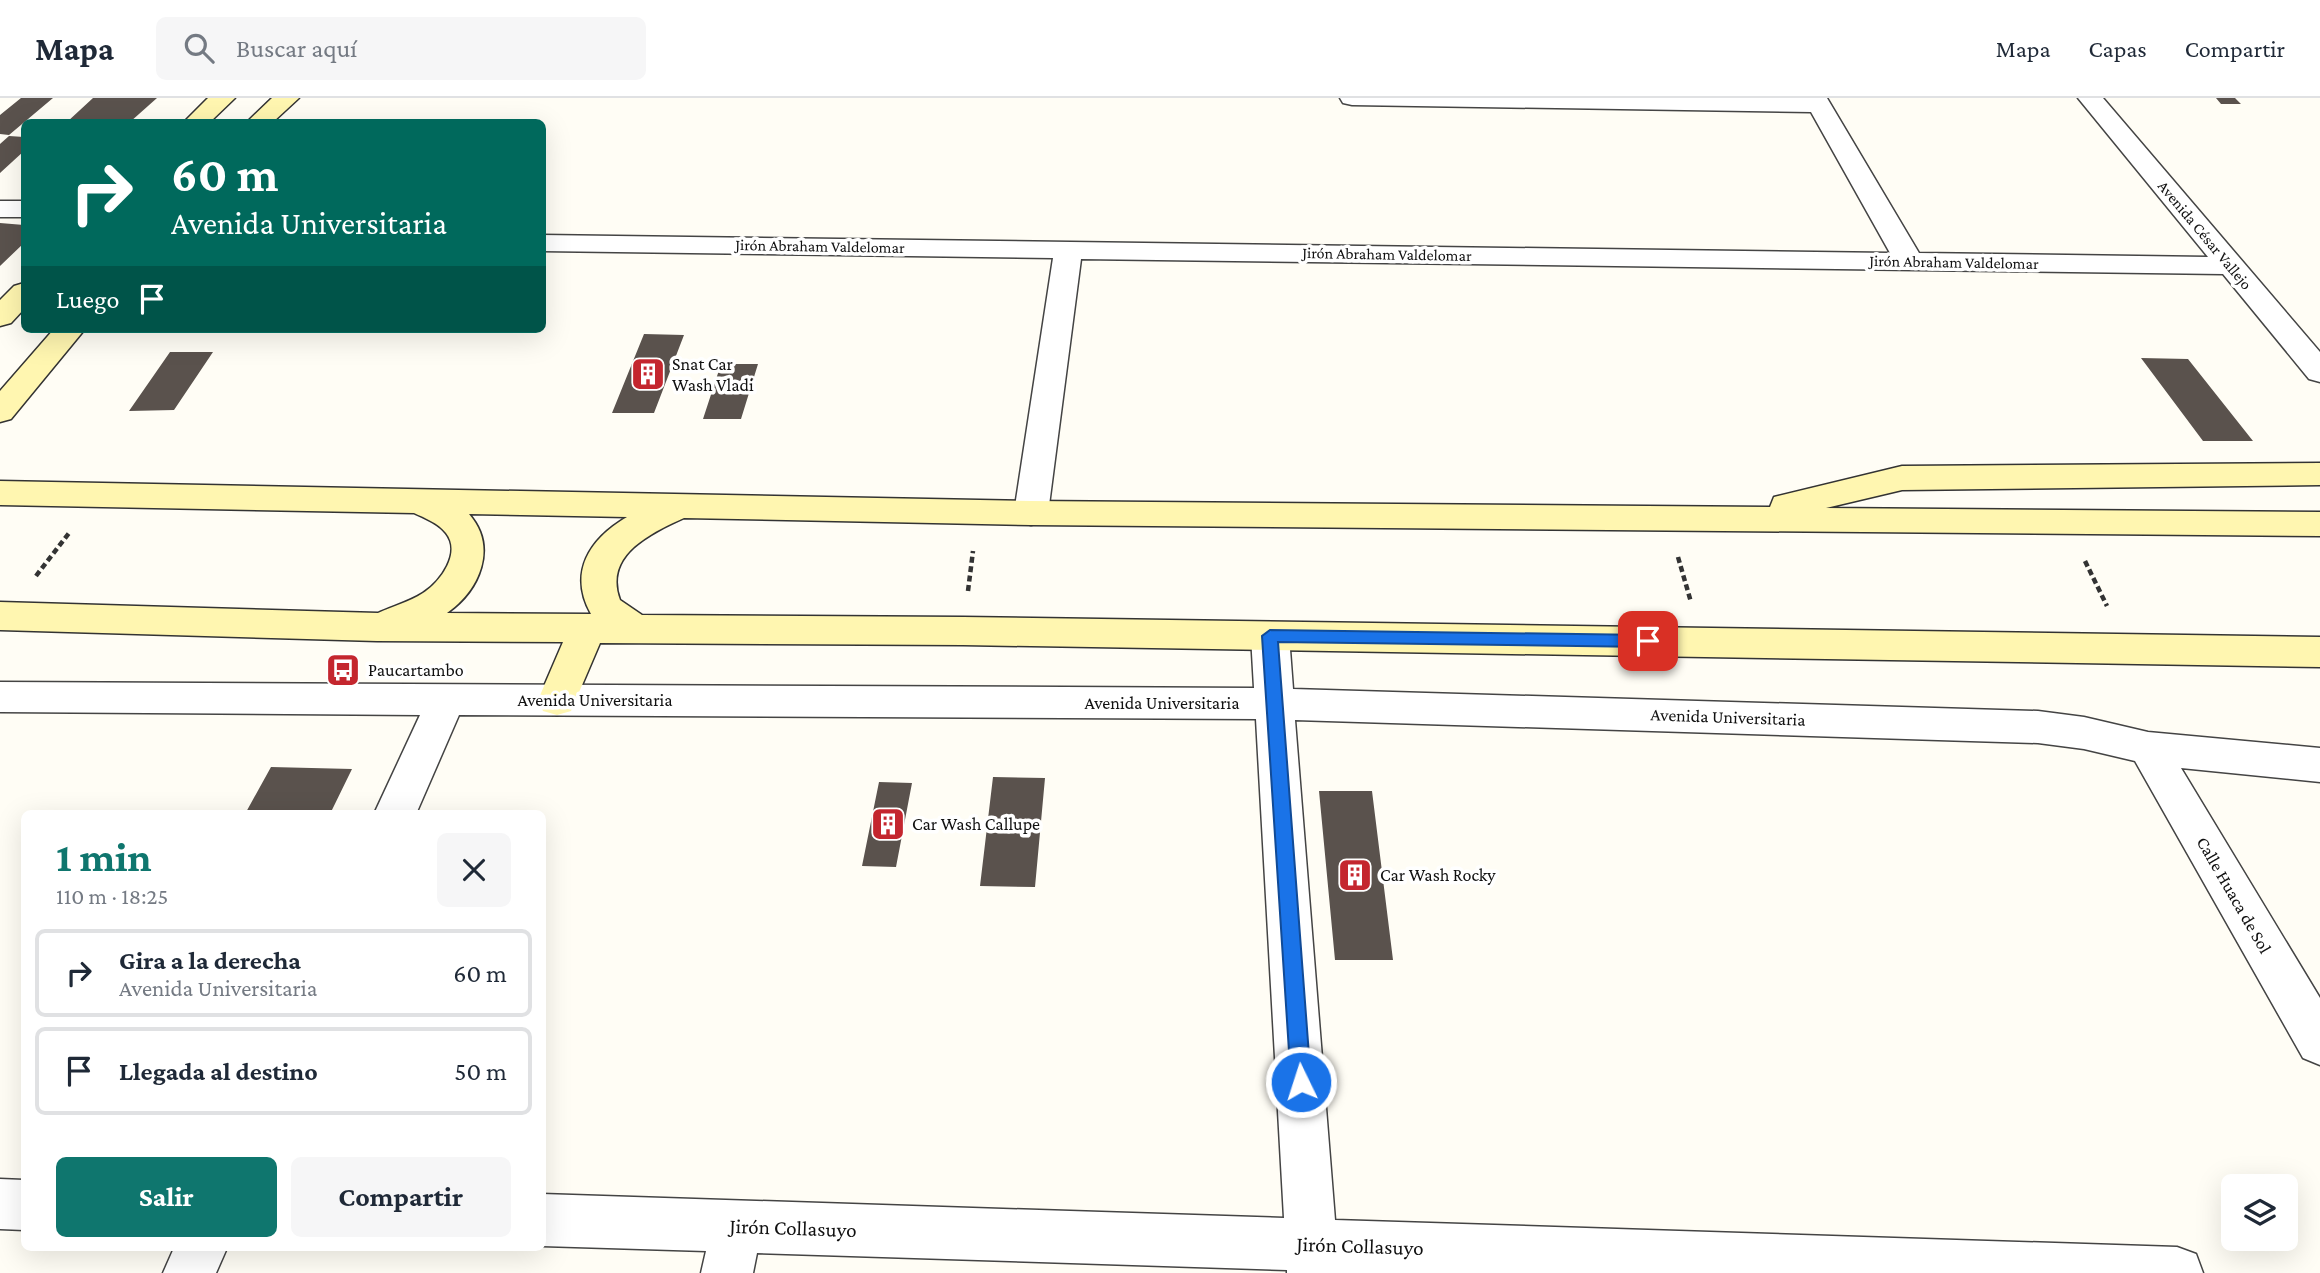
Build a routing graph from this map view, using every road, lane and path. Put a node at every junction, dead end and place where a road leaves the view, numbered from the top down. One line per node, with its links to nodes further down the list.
1 (223, 98): 7 (main road)
2 (287, 98): 8 (main road)
3 (1352, 98): 5 (street)
4 (2090, 98): 14 (street, Avenida César Vallejo)
5 (1554, 100): 6 (street)
6 (1817, 101): 13 (street)
7 (199, 119)
8 (263, 119)
9 (0, 209): 10 (street)
10 (21, 209)
11 (546, 243): 12 (street, Jirón Abraham Valdelomar)
12 (1068, 249): 13 (street, Jirón Abraham Valdelomar); 26 (street)
13 (1909, 261): 14 (street, Jirón Abraham Valdelomar)
14 (2231, 266): 18 (street, Avenida César Vallejo)
15 (21, 295): 16 (main road)
16 (0, 317)
17 (67, 333): 19 (main road)
18 (2320, 372)
19 (0, 412)
20 (2320, 474): 28 (main road)
21 (0, 493): 22 (main road)
22 (97, 496): 23 (main road); 31 (path)
23 (421, 502): 24 (main road); 32 (main road)
24 (679, 507): 25 (main road); 34 (main road)
25 (977, 512): 26 (main road); 35 (path)
26 (1031, 513): 27 (main road)
27 (1668, 519): 28 (main road); 37 (path)
28 (1723, 519): 29 (main road)
29 (2066, 522): 30 (main road); 38 (path)
30 (2320, 524)
31 (2, 616): 32 (main road)
32 (377, 627): 33 (main road)
33 (588, 628): 34 (main road); 42 (main road)
34 (634, 628): 35 (main road)
35 (963, 631): 36 (main road)
36 (1270, 636): 37 (main road); 43 (street)
37 (1702, 642): 38 (main road)
38 (2127, 649): 39 (main road)
39 (2320, 652)
40 (0, 696): 41 (street, Avenida Universitaria)
41 (447, 698): 42 (street, Avenida Universitaria); 46 (street)
42 (557, 700): 43 (street, Avenida Universitaria)
43 (1276, 704): 44 (street, Avenida Universitaria); 53 (street)
44 (2148, 748): 45 (street, Avenida Universitaria); 47 (street, Calle Huaca de Sol)
45 (2320, 765)
46 (398, 810)
47 (2320, 1042)
48 (0, 1204): 49 (street)
49 (21, 1205)
50 (546, 1221): 51 (street, Jirón Collasuyo)
51 (732, 1250): 53 (street, Jirón Collasuyo)
52 (200, 1251): 55 (street)
53 (1312, 1258): 54 (street, Jirón Collasuyo)
54 (1906, 1269): 56 (street, Jirón Collasuyo)
55 (190, 1273)
56 (2177, 1273)

